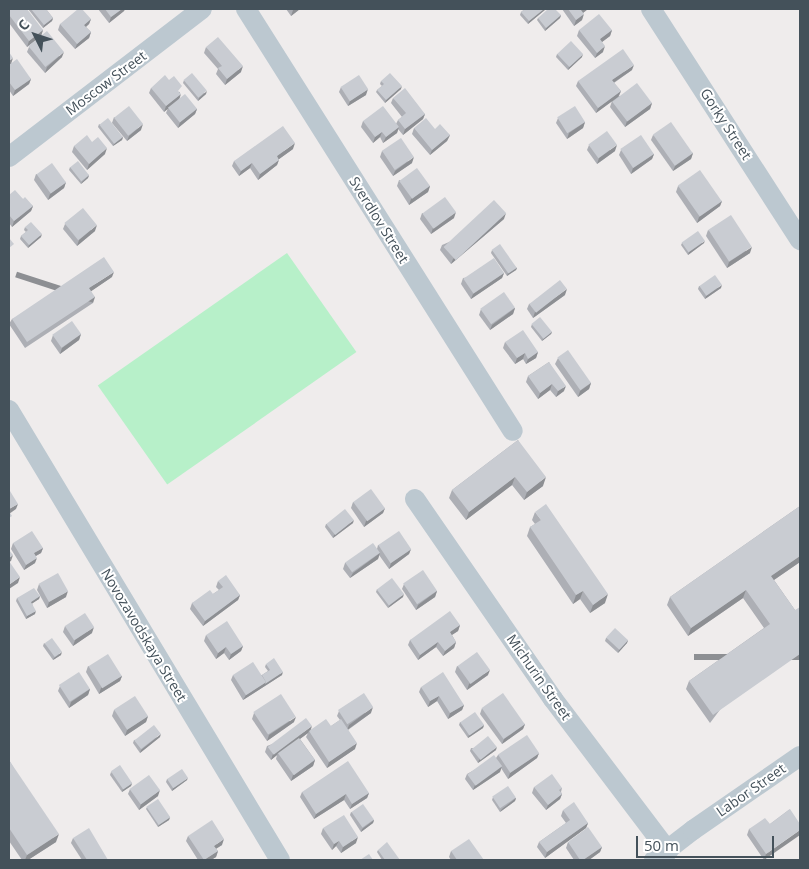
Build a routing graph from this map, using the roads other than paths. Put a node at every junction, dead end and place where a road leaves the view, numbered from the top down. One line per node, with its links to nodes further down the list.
1 (202, 9): 4 (street, Moscow Street)
2 (246, 9): 7 (street, Sverdlov Street)
3 (651, 9): 5 (street, Gorky Street)
4 (9, 157)
5 (800, 240)
6 (9, 410): 11 (street, Novozavodskaya Street)
7 (513, 431)
8 (415, 500): 10 (street, Michurin Street)
9 (798, 763): 10 (street, Labor Street)
10 (661, 856)
11 (280, 860)

